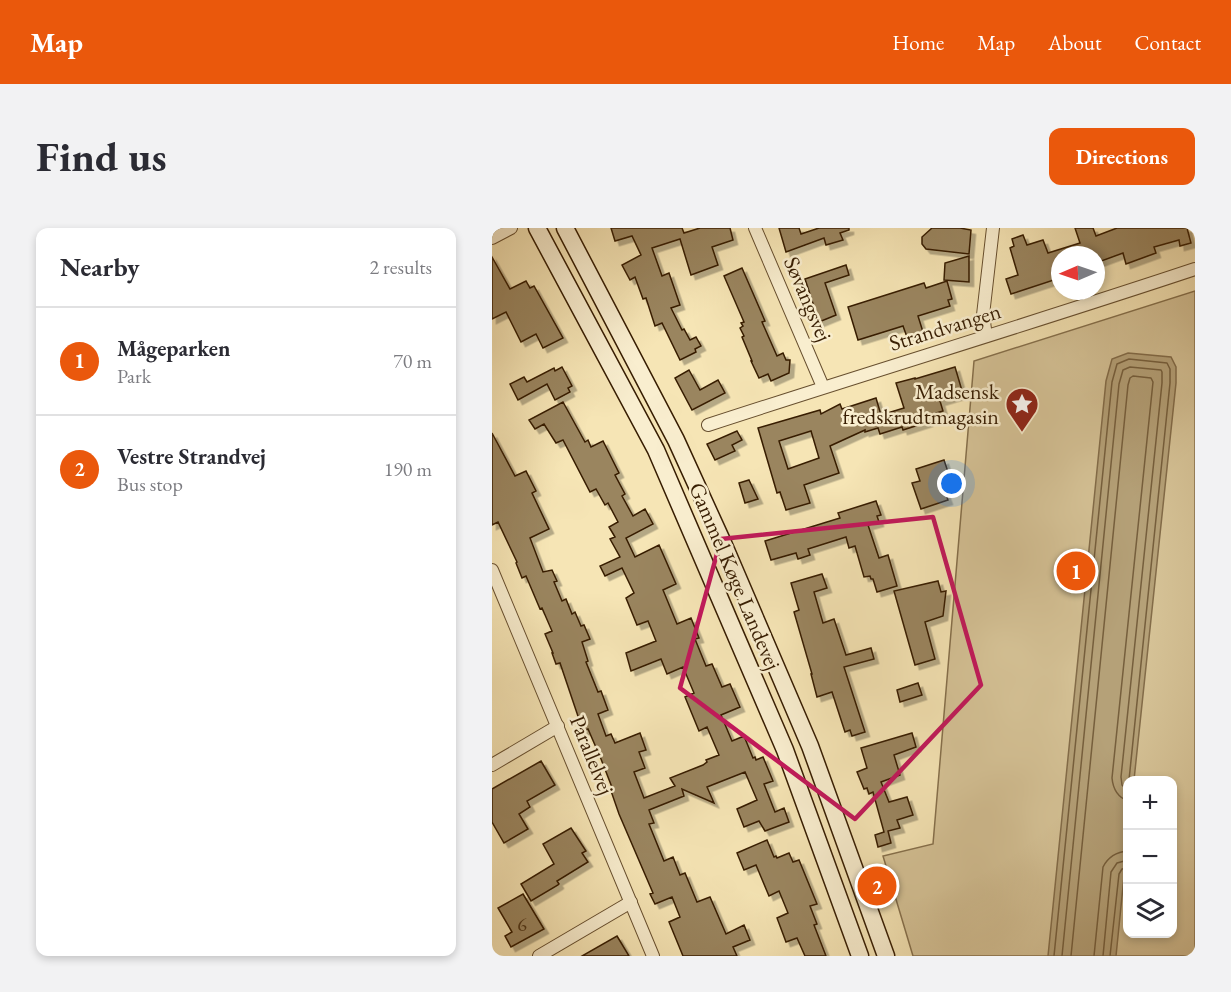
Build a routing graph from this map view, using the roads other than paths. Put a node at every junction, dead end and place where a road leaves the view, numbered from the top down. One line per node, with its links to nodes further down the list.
1 (511, 228): 6 (street)
2 (537, 228): 17 (main road, Gammel Køge Landevej)
3 (565, 228): 18 (main road, Gammel Køge Landevej)
4 (755, 228): 9 (street, Søvangsvej)
5 (993, 228): 8 (street)
6 (492, 238)
7 (1195, 269): 8 (street, Strandvangen)
8 (986, 336): 9 (street, Strandvangen)
9 (823, 387): 10 (street, Strandvangen)
10 (708, 424)
11 (492, 570): 12 (street, Parallelvej)
12 (558, 726): 13 (street); 14 (street, Parallelvej)
13 (492, 765)
14 (631, 902): 15 (street); 16 (street, Parallelvej)
15 (539, 956)
16 (653, 956)
17 (860, 956)
18 (886, 956)

